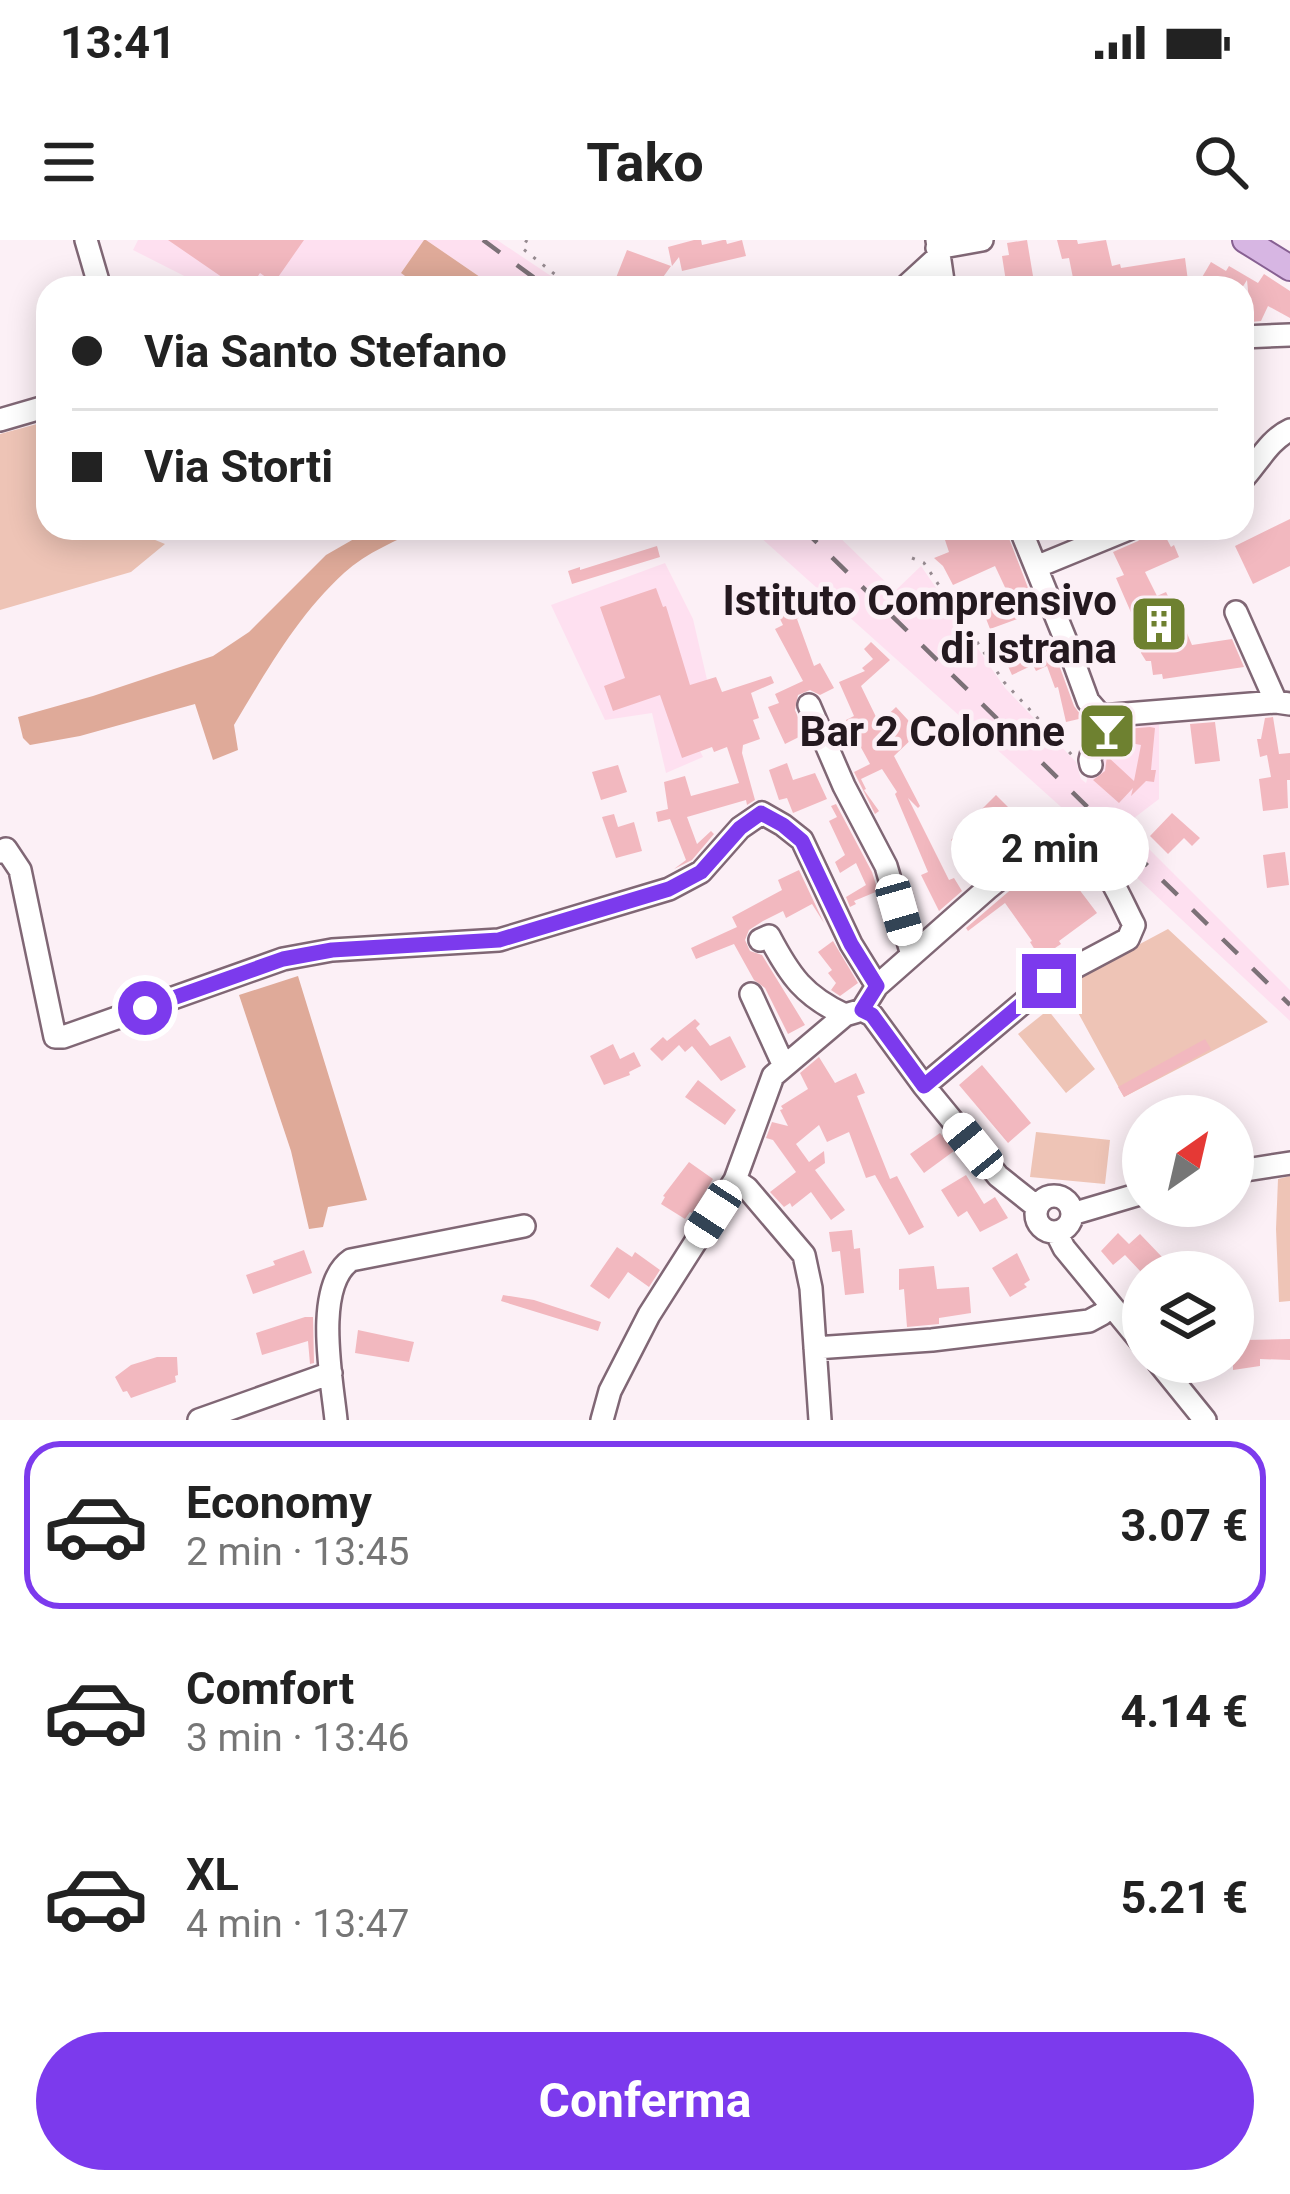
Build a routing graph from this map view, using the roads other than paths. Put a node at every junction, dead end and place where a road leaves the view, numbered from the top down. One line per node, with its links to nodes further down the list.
1 (86, 240): 6 (street)
2 (982, 240): 4 (street)
3 (1245, 240): 5 (main road)
4 (938, 248): 7 (street)
5 (1290, 268)
6 (96, 276)
7 (914, 276)
8 (1290, 335): 9 (street)
9 (1254, 336)
10 (36, 410): 11 (street)
11 (0, 420)
12 (1290, 430): 13 (street)
13 (1254, 452)
14 (1025, 540): 16 (street)
15 (1102, 540): 16 (street)
16 (1036, 567): 20 (street)
17 (1236, 612): 18 (street)
18 (1283, 703): 20 (street)
19 (809, 705): 24 (street)
20 (1101, 716): 21 (street)
21 (1083, 762)
22 (0, 852): 25 (street)
23 (760, 940): 27 (street)
24 (912, 955): 25 (street); 29 (street)
25 (877, 986): 27 (street)
26 (751, 994): 28 (street)
27 (853, 1013): 28 (street); 29 (street)
28 (784, 1066): 32 (street)
29 (924, 1086): 34 (street)
30 (1290, 1162): 31 (street)
31 (1254, 1168)
32 (735, 1180): 40 (street); 45 (street)
33 (1122, 1199): 35 (street)
34 (1037, 1207): 35 (street); 37 (street)
35 (1072, 1214): 37 (street)
36 (524, 1226): 41 (street)
37 (1056, 1232): 38 (street)
38 (1111, 1306): 39 (street); 40 (street)
39 (1122, 1319)
40 (814, 1348): 46 (street)
41 (331, 1373): 43 (street); 44 (street)
42 (1175, 1383): 47 (street)
43 (199, 1420)
44 (336, 1420)
45 (602, 1420)
46 (820, 1420)
47 (1205, 1420)

